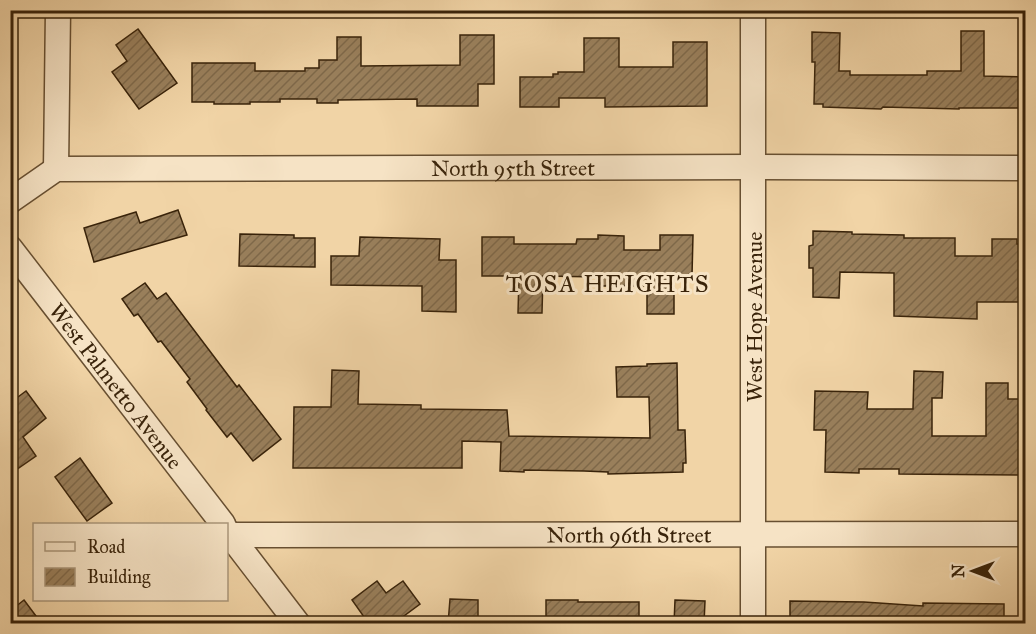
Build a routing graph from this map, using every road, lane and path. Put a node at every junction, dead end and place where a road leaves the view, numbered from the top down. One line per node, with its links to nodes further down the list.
1 (58, 10): 5 (street)
2 (753, 10): 3 (street, West Hope Avenue)
3 (753, 167): 4 (street, North 95th Street); 5 (street, North 95th Street); 11 (street, West Hope Avenue)
4 (1026, 168)
5 (56, 169): 6 (street)
6 (10, 201)
7 (10, 248): 8 (street, West Palmetto Avenue)
8 (222, 523)
9 (228, 530): 11 (street, North 96th Street)
10 (228, 531): 13 (street, West Palmetto Avenue)
11 (754, 534): 12 (street, North 96th Street); 14 (street, West Hope Avenue)
12 (1026, 534)
13 (298, 624)
14 (753, 624)

